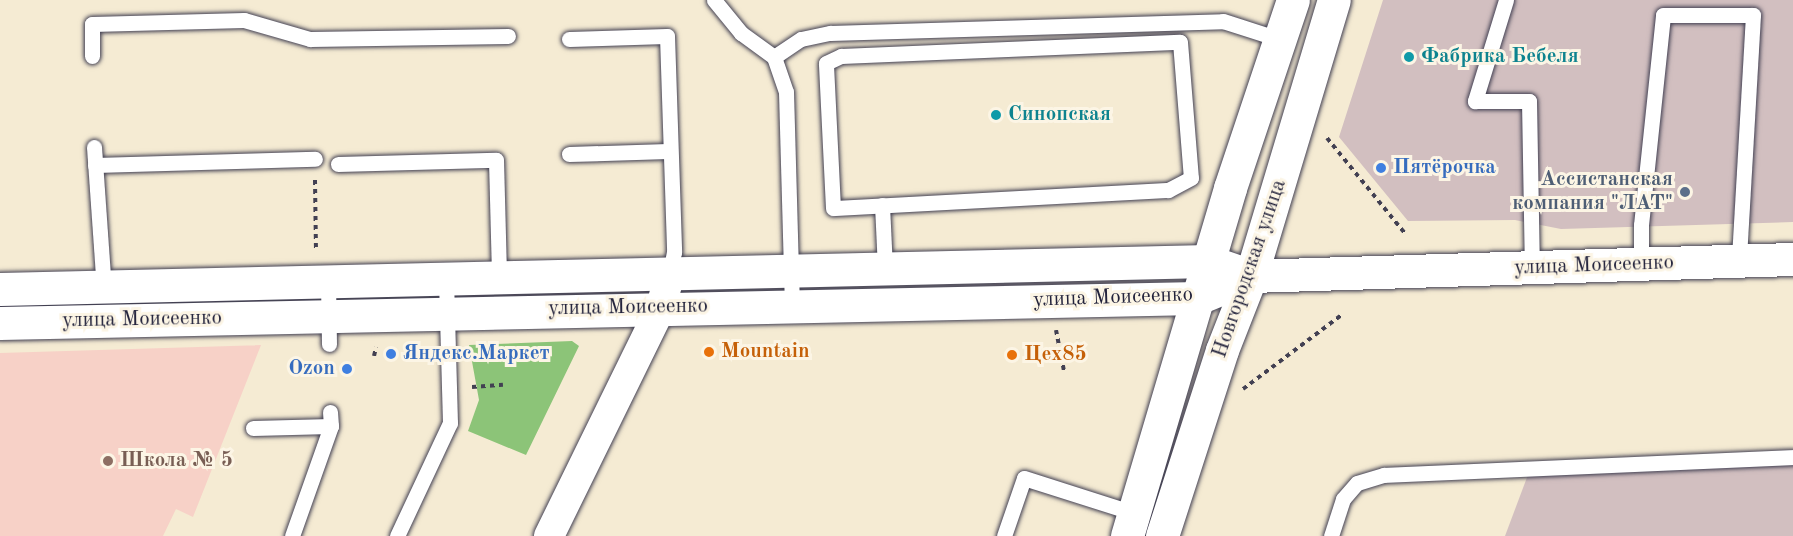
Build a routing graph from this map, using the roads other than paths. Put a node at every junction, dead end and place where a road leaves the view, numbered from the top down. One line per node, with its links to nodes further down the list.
1 (714, 0): 10 (lane)
2 (1293, 0): 8 (street, Новгородская улица)
3 (1334, 0): 27 (street, Новгородская улица)
4 (1506, 0): 23 (lane)
5 (1684, 7): 20 (lane); 21 (lane)
6 (508, 36): 9 (lane)
7 (569, 39): 12 (lane)
8 (1279, 39): 10 (lane); 19 (street, Новгородская улица)
9 (92, 56)
10 (774, 57): 25 (lane)
11 (94, 147): 16 (lane)
12 (669, 151): 13 (lane); 26 (lane)
13 (568, 154)
14 (315, 159): 16 (lane)
15 (338, 164): 28 (lane)
16 (95, 165): 30 (lane)
17 (882, 205): 17 (lane); 22 (lane)
18 (1793, 259): 20 (street, улица Моисеенко)
19 (1208, 261): 22 (street, улица Моисеенко); 27 (street, улица Моисеенко); 32 (street, Новгородская улица)
20 (1739, 261): 21 (street, улица Моисеенко)
21 (1641, 265): 23 (street, улица Моисеенко)
22 (885, 268): 25 (street, улица Моисеенко)
23 (1532, 269): 27 (street, улица Моисеенко)
24 (322, 271): 29 (street, улица Моисеенко); 30 (street, улица Моисеенко); 38 (lane)
25 (791, 271): 26 (street, улица Моисеенко); 33 (lane)
26 (670, 273): 28 (street, улица Моисеенко); 34 (street)
27 (1251, 276): 32 (street, улица Моисеенко); 46 (street, Новгородская улица)
28 (499, 277): 29 (street, улица Моисеенко)
29 (446, 278): 35 (lane)
30 (104, 286): 31 (street, улица Моисеенко); 36 (lane)
31 (0, 289)
32 (1198, 298): 33 (street, улица Моисеенко); 41 (street, Новгородская улица)
33 (792, 305): 34 (street, улица Моисеенко)
34 (661, 307): 35 (street, улица Моисеенко); 44 (street)
35 (448, 312): 38 (street, улица Моисеенко); 43 (lane)
36 (105, 320): 37 (street, улица Моисеенко); 38 (street, улица Моисеенко)
37 (0, 323)
38 (329, 329)
39 (253, 428): 42 (lane)
40 (1793, 457): 47 (lane)
41 (1130, 525): 45 (lane)
42 (292, 536)
43 (397, 536)
44 (549, 536)
45 (1004, 536)
46 (1162, 536)
47 (1331, 536)

